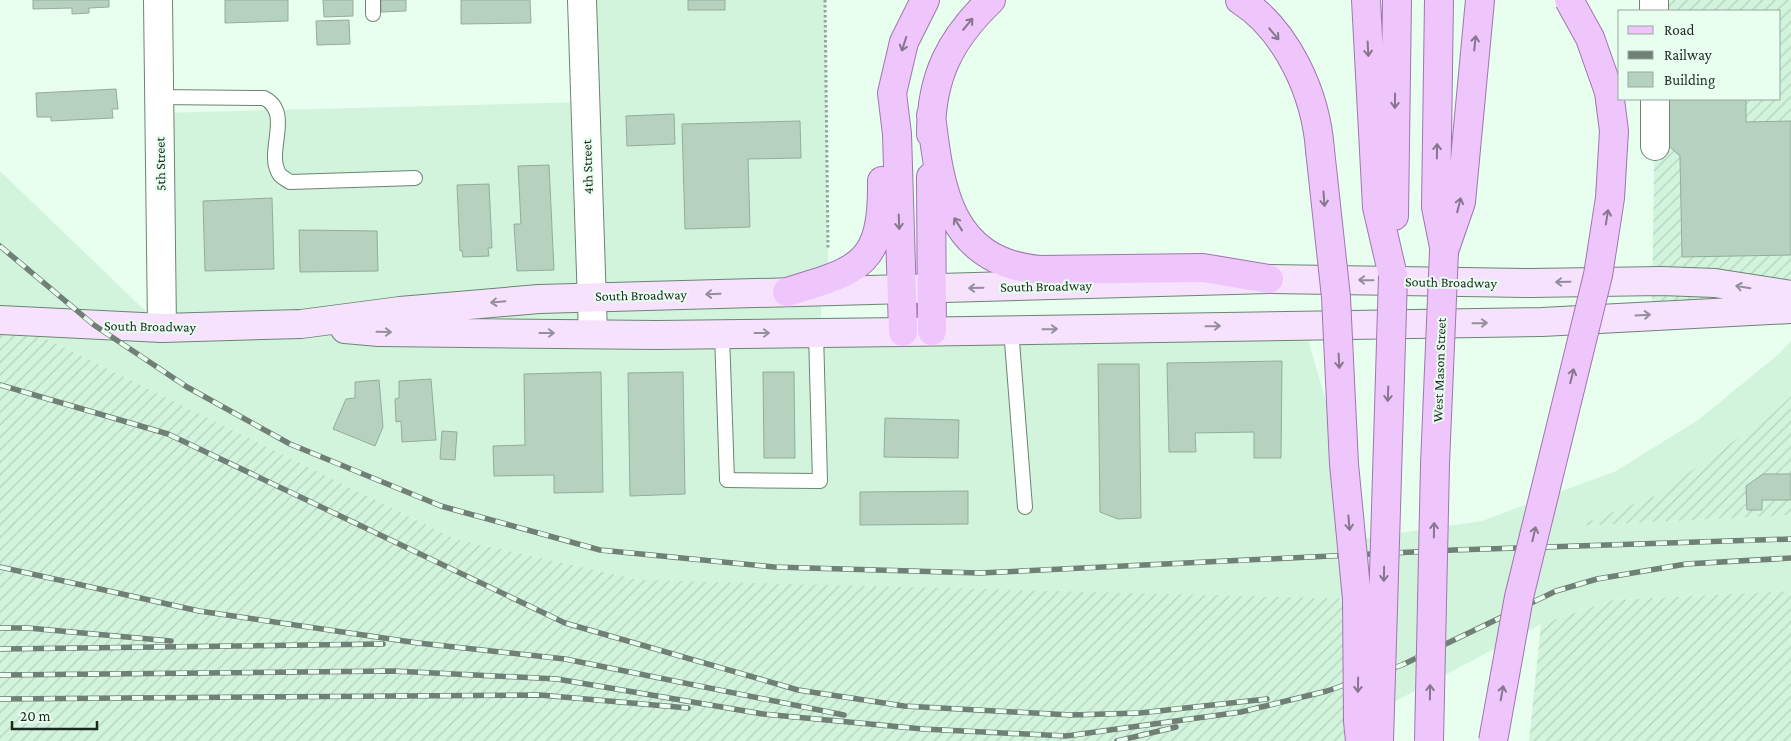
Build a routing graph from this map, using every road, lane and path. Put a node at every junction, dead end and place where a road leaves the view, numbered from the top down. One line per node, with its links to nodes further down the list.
1 (158, 0): 13 (street, 5th Street)
2 (582, 0): 26 (street, 4th Street)
3 (826, 0): 19 (path)
4 (925, 0): 12 (main road, one-way to 12)
5 (991, 0): 15 (main road, one-way to 5)
6 (1240, 0): 38 (main road, one-way to 38, bridge)
7 (1366, 0): 20 (main road, one-way to 20)
8 (1397, 0): 20 (main road, one-way to 20)
9 (1439, 0): 18 (main road, West Mason Street, one-way to 9)
10 (1480, 0): 18 (main road, one-way to 10)
11 (1569, 0): 41 (main road, one-way to 11, bridge)
12 (892, 93): 23 (main road, one-way to 23); 24 (main road)
13 (159, 97): 17 (lane); 30 (street, 5th Street)
14 (1654, 100): 16 (street)
15 (931, 116): 21 (main road, one-way to 15); 22 (main road)
16 (1655, 146)
17 (415, 178)
18 (1444, 251): 40 (main road, West Mason Street, one-way to 18, bridge)
19 (828, 254)
20 (1393, 276): 39 (main road, one-way to 39, bridge)
21 (1269, 279): 22 (street, South Broadway, one-way to 22); 25 (street, South Broadway, one-way to 21)
22 (931, 288): 23 (street, South Broadway); 32 (main road)
23 (901, 289): 24 (street, South Broadway); 33 (main road)
24 (787, 292): 26 (street, South Broadway, one-way to 26)
25 (1791, 295)
26 (592, 296): 29 (street, South Broadway, one-way to 29); 35 (street, 4th Street)
27 (1791, 309): 31 (street, South Broadway, one-way to 27)
28 (0, 320): 30 (street, South Broadway)
29 (301, 324): 30 (street, South Broadway); 35 (street, South Broadway, one-way to 35)
30 (162, 328)
31 (1012, 329): 32 (street, South Broadway); 37 (lane)
32 (932, 331): 33 (street, South Broadway)
33 (903, 332): 34 (street, South Broadway)
34 (816, 333): 36 (street, South Broadway, one-way to 34); 36 (lane)
35 (593, 334): 36 (street, South Broadway)
36 (722, 334)
37 (1025, 507)
38 (1360, 741)
39 (1379, 741)
40 (1429, 741)
41 (1494, 741)

